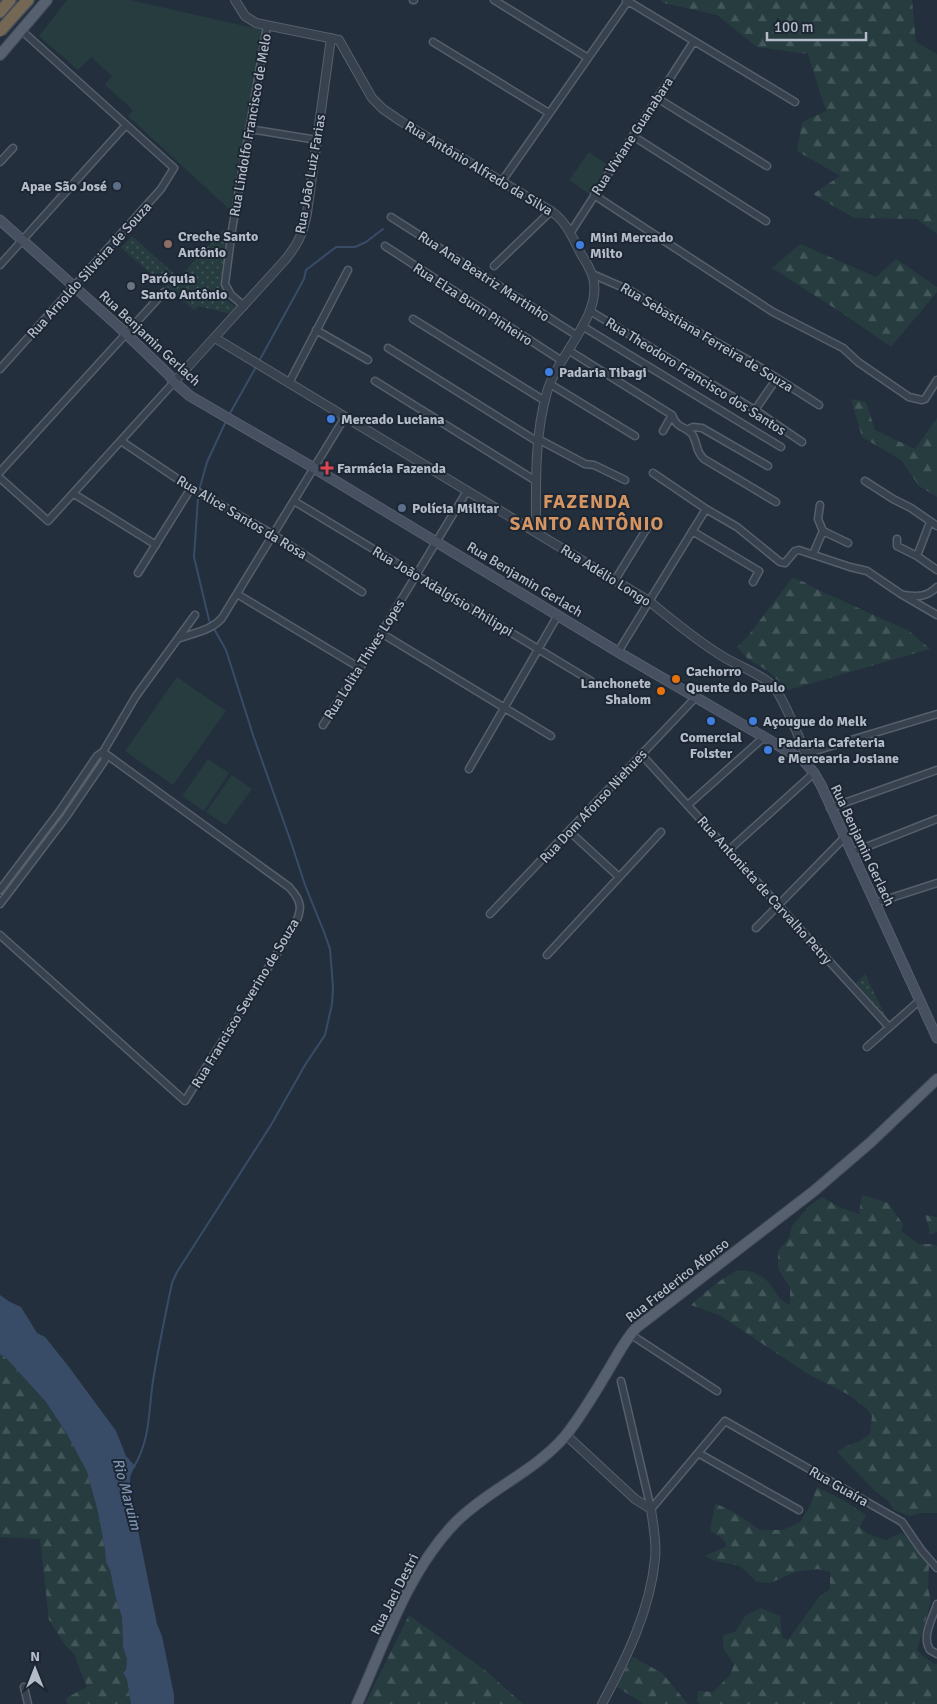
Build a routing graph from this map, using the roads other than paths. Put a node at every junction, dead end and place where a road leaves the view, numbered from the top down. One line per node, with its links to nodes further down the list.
1 (28, 0): 9 (highway, bridge)
2 (48, 0): 8 (main road)
3 (235, 0): 7 (street)
4 (494, 0): 14 (street)
5 (627, 1): 11 (street); 14 (street)
6 (4, 7): 8 (main road)
7 (267, 26): 10 (street); 19 (street, Rua Lindolfo Francisco de Melo)
8 (21, 30): 13 (main road); 18 (street)
9 (0, 31)
10 (331, 38): 21 (street, Rua João Luiz Farias); 25 (street, Rua Antônio Alfredo da Silva)
11 (694, 41): 15 (street, Rua Viviane Guanabara); 16 (street)
12 (432, 42): 17 (street)
13 (0, 55)
14 (588, 58): 17 (street)
15 (657, 98): 20 (street, Rua Viviane Guanabara); 24 (street)
16 (795, 102)
17 (549, 113): 25 (street)
18 (126, 125): 32 (street); 38 (street, Rua Arnoldo Silveira de Souza)
19 (249, 129): 21 (street); 40 (street, Rua Lindolfo Francisco de Melo)
20 (633, 136): 26 (street, Rua Viviane Guanabara); 30 (street)
21 (317, 140): 40 (street, Rua João Luiz Farias)
22 (13, 148): 23 (street)
23 (0, 162)
24 (767, 166)
25 (502, 181): 27 (street, Rua Antônio Alfredo da Silva)
26 (594, 195): 31 (street, Rua Viviane Guanabara); 54 (street)
27 (551, 211): 31 (street, Rua Antônio Alfredo da Silva); 35 (street)
28 (391, 217): 46 (street, Rua Ana Beatriz Martinho)
29 (0, 220): 32 (main road, Rua Benjamin Gerlach)
30 (766, 221)
31 (570, 232): 37 (street, Rua Antônio Alfredo da Silva)
32 (22, 240): 34 (street); 38 (main road, Rua Benjamin Gerlach)
33 (385, 246): 51 (street, Rua Elza Bunn Pinheiro)
34 (0, 265)
35 (494, 266)
36 (348, 270): 44 (street)
37 (592, 274): 41 (street, Rua Antônio Alfredo da Silva); 53 (street, Rua Sebastiana Ferreira de Souza)
38 (74, 287): 45 (main road, Rua Benjamin Gerlach); 52 (street, Rua Arnoldo Silveira de Souza)
39 (164, 292): 45 (street)
40 (244, 306): 47 (street, Rua João Luiz Farias)
41 (590, 311): 43 (street, Rua Antônio Alfredo da Silva); 61 (street, Rua Theodoro Francisco dos Santos)
42 (413, 319): 59 (street)
43 (582, 326): 46 (street, Rua Antônio Alfredo da Silva); 70 (street)
44 (316, 330): 50 (street); 57 (street)
45 (126, 333): 56 (main road, Rua Benjamin Gerlach); 73 (street)
46 (576, 335): 49 (street, Rua Antônio Alfredo da Silva)
47 (215, 338): 56 (street, Rua João Luiz Farias); 57 (street, Rua Adélio Longo)
48 (388, 348): 68 (street)
49 (568, 350): 51 (street, Rua Antônio Alfredo da Silva); 62 (street)
50 (368, 360)
51 (562, 361): 58 (street, Rua Antônio Alfredo da Silva)
52 (0, 369)
53 (777, 378): 60 (street, Rua Sebastiana Ferreira de Souza); 61 (street)
54 (937, 380)
55 (376, 381): 77 (street)
56 (174, 382): 67 (street); 72 (main road, Rua Benjamin Gerlach)
57 (289, 383): 63 (street, Rua Adélio Longo)
58 (550, 384): 59 (street, Rua Antônio Alfredo da Silva); 66 (street)
59 (545, 401): 68 (street, Rua Antônio Alfredo da Silva)
60 (819, 405)
61 (755, 410): 69 (street, Rua Theodoro Francisco dos Santos)
62 (672, 415): 64 (street); 65 (street)
63 (345, 417): 72 (street); 80 (street, Rua Adélio Longo)
64 (687, 430): 71 (street); 83 (street)
65 (663, 431)
66 (635, 436)
67 (122, 441): 79 (street, Rua Alice Santos da Rosa); 81 (street)
68 (538, 441): 76 (street); 77 (street, Rua Antônio Alfredo da Silva)
69 (802, 442)
70 (781, 447)
71 (768, 466)
72 (314, 468): 82 (street); 94 (main road, Rua Benjamin Gerlach)
73 (0, 472)
74 (653, 473): 85 (street)
75 (0, 478): 81 (street)
76 (625, 480)
77 (536, 481): 91 (street, Rua Antônio Alfredo da Silva)
78 (865, 481): 86 (street)
79 (191, 488): 92 (street, Rua Alice Santos da Rosa); 96 (street)
80 (467, 491): 91 (street, Rua Adélio Longo); 94 (street, Rua Lolita Thives Lopes)
81 (74, 494): 96 (street)
82 (294, 501): 92 (street); 101 (street, Rua João Adalgísio Philippi)
83 (776, 502)
84 (820, 504): 90 (street)
85 (706, 509): 89 (street); 97 (street)
86 (930, 522): 88 (street); 98 (street)
87 (649, 525): 102 (street)
88 (937, 526)
89 (692, 531): 103 (street); 108 (street)
90 (823, 531): 95 (street); 97 (street)
91 (536, 532): 102 (street, Rua Adélio Longo)
92 (274, 534): 105 (street, Rua Alice Santos da Rosa); 106 (street)
93 (897, 538): 98 (street)
94 (436, 541): 101 (street, Rua Lolita Thives Lopes); 110 (main road, Rua Benjamin Gerlach)
95 (848, 544)
96 (156, 545): 100 (street)
97 (813, 554): 107 (street)
98 (918, 556): 99 (street)
99 (937, 570)
100 (138, 573)
101 (416, 575): 112 (street, Rua Lolita Thives Lopes); 114 (street, Rua João Adalgísio Philippi)
102 (615, 580): 108 (street, Rua Adélio Longo)
103 (753, 582)
104 (937, 587): 107 (street)
105 (362, 592)
106 (238, 594): 113 (street); 116 (street)
107 (901, 594): 111 (street)
108 (649, 601): 115 (street); 126 (street, Rua Adélio Longo)
109 (195, 615): 113 (street)
110 (558, 615): 114 (street); 115 (main road, Rua Benjamin Gerlach)
111 (937, 615)
112 (381, 633): 116 (street, Rua Lolita Thives Lopes); 119 (street)
113 (180, 638): 124 (street)
114 (538, 649): 117 (street, Rua João Adalgísio Philippi); 119 (street)
115 (618, 652): 118 (main road, Rua Benjamin Gerlach)
116 (360, 668): 121 (street, Rua Lolita Thives Lopes)
117 (591, 681)
118 (696, 697): 123 (main road, Rua Benjamin Gerlach); 125 (street, Rua Dom Afonso Niehues)
119 (504, 708): 122 (street); 127 (street)
120 (937, 714): 126 (street)
121 (323, 725)
122 (552, 736)
123 (764, 737): 126 (main road, Rua Benjamin Gerlach); 130 (street)
124 (103, 752): 132 (street); 133 (street); 148 (street, Rua Francisco Severino de Souza)
125 (641, 754): 130 (street, Rua Antonieta de Carvalho Petry); 135 (street, Rua Dom Afonso Niehues)
126 (804, 759): 129 (main road, Rua Benjamin Gerlach)
127 (469, 769)
128 (937, 770): 131 (street)
129 (814, 773): 131 (main road, Rua Benjamin Gerlach); 138 (street)
130 (688, 805): 138 (street, Rua Antonieta de Carvalho Petry)
131 (830, 808): 137 (main road, Rua Benjamin Gerlach)
132 (59, 812): 133 (street); 142 (street)
133 (66, 817): 144 (street)
134 (937, 819): 139 (street)
135 (569, 831): 140 (street); 146 (street, Rua Dom Afonso Niehues)
136 (661, 832): 140 (street)
137 (844, 838): 139 (main road, Rua Benjamin Gerlach); 145 (street)
138 (729, 850): 145 (street, Rua Antonieta de Carvalho Petry)
139 (851, 852): 143 (main road, Rua Benjamin Gerlach)
140 (619, 877): 149 (street)
141 (937, 883): 143 (street)
142 (0, 890)
143 (875, 903): 150 (main road, Rua Benjamin Gerlach)
144 (0, 904)
145 (778, 904): 147 (street); 151 (street, Rua Antonieta de Carvalho Petry)
146 (490, 914)
147 (756, 928)
148 (0, 935)
149 (547, 955)
150 (919, 1001): 151 (street); 152 (main road, Rua Benjamin Gerlach)
151 (889, 1027): 153 (street)
152 (937, 1038)
153 (867, 1047)
154 (937, 1080): 155 (main road, Rua Frederico Afonso)
155 (630, 1334): 157 (street); 158 (main road, Rua Frederico Afonso)
156 (621, 1381): 160 (street)
157 (717, 1391)
158 (566, 1435): 160 (street); 167 (main road, Rua Jaci Destri)
159 (698, 1453): 160 (street); 161 (street); 162 (street, Rua Guaíra)
160 (651, 1509): 168 (street)
161 (799, 1510)
162 (937, 1568)
163 (937, 1604): 164 (street)
164 (937, 1654)
165 (24, 1687): 166 (street)
166 (28, 1704)
167 (357, 1704)
168 (602, 1704)

